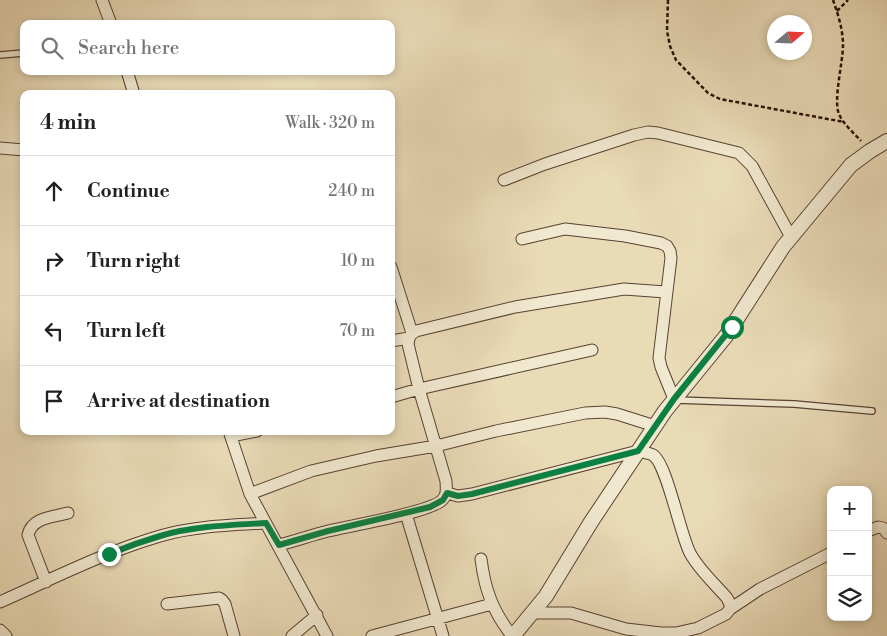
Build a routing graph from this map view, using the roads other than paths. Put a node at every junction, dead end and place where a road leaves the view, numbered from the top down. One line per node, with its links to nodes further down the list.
1 (102, 0): 2 (street)
2 (110, 20)
3 (20, 54): 4 (lane)
4 (0, 55)
5 (128, 75): 6 (street)
6 (133, 90)
7 (887, 141): 11 (street)
8 (0, 148): 9 (street)
9 (20, 150)
10 (504, 180): 11 (street)
11 (791, 237): 20 (street)
12 (522, 239): 13 (street)
13 (666, 292): 15 (street); 20 (street)
14 (396, 297): 15 (street)
15 (410, 336): 16 (street); 18 (street)
16 (395, 340)
17 (592, 350): 18 (street)
18 (419, 389): 19 (street); 24 (street)
19 (395, 396)
20 (674, 399): 21 (lane); 22 (street)
21 (872, 411)
22 (655, 426): 24 (street); 25 (street)
23 (230, 435): 27 (street)
24 (436, 446): 26 (street); 27 (street)
25 (638, 451): 26 (street); 40 (street); 41 (street)
26 (447, 493): 29 (street)
27 (250, 494): 30 (street)
28 (68, 513): 36 (street)
29 (406, 514): 33 (street); 43 (street)
30 (266, 523): 33 (street); 36 (street)
31 (872, 529): 32 (street)
32 (887, 533)
33 (279, 545): 42 (street)
34 (827, 555): 40 (street)
35 (482, 559): 39 (street)
36 (46, 582): 37 (street)
37 (0, 602)
38 (167, 604): 46 (street)
39 (492, 604): 43 (street); 51 (street)
40 (730, 609): 41 (street)
41 (532, 613): 51 (street)
42 (317, 616): 47 (street); 48 (street)
43 (438, 619): 49 (street); 50 (street)
44 (0, 630): 45 (street)
45 (6, 636)
46 (234, 636)
47 (292, 636)
48 (327, 636)
49 (372, 636)
50 (443, 636)
51 (512, 636)

